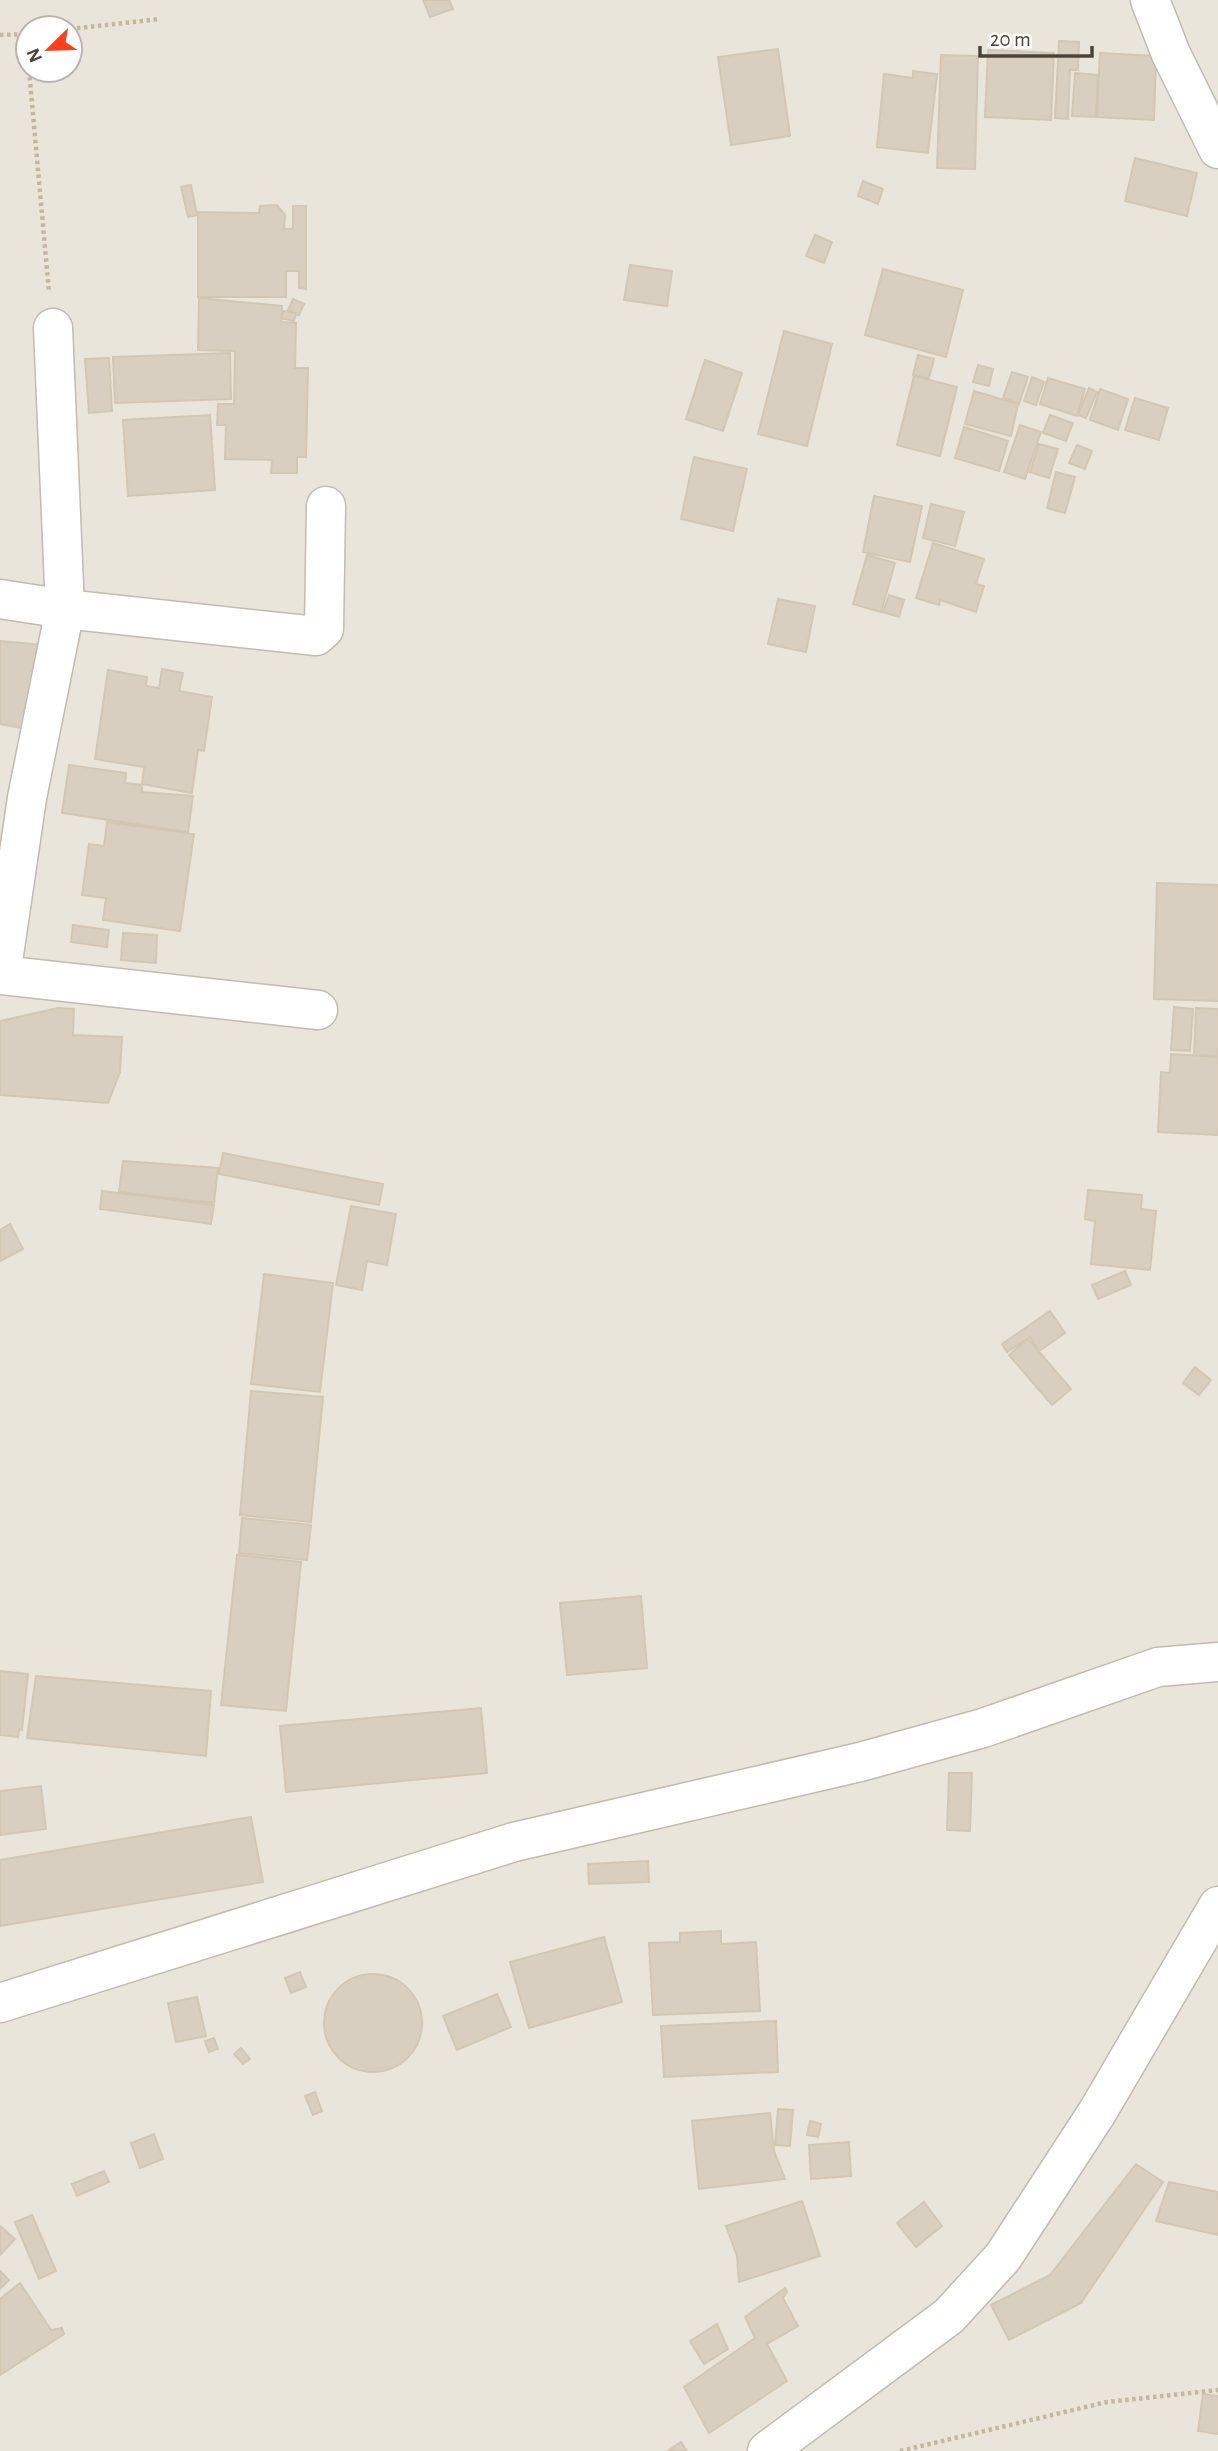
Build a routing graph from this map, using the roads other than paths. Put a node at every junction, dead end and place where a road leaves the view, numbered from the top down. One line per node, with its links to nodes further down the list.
1 (1150, 0): 2 (street)
2 (1218, 149)
3 (53, 328): 6 (street)
4 (326, 506): 6 (street)
5 (0, 599): 6 (street)
6 (65, 609): 7 (street)
7 (1, 975): 8 (street)
8 (318, 1010)
9 (1218, 1662): 11 (street)
10 (1218, 1906): 12 (street)
11 (0, 2003)
12 (766, 2451)

